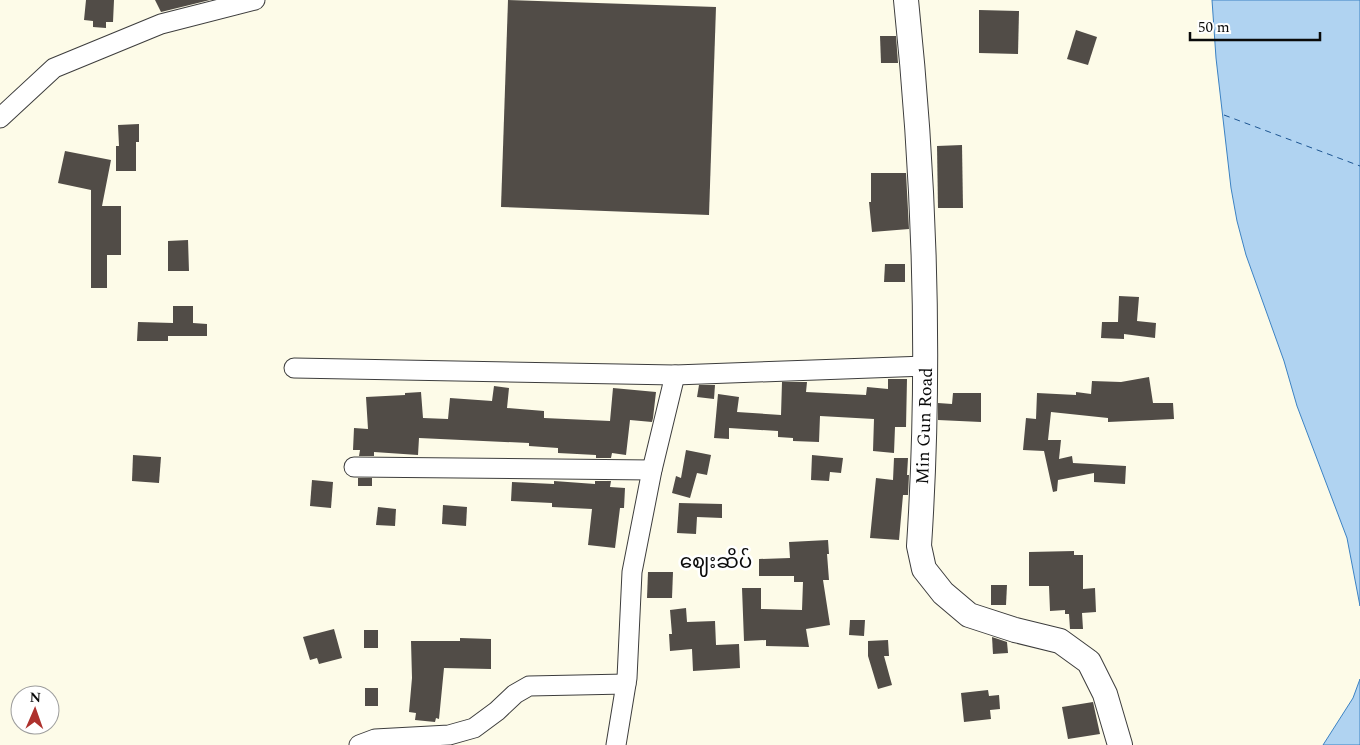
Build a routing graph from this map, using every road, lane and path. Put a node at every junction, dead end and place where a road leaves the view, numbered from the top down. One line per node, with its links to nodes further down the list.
1 (255, 0): 3 (street)
2 (906, 0): 4 (street, Min Gun Road)
3 (0, 118)
4 (926, 366): 6 (street); 12 (street, Min Gun Road)
5 (294, 368): 6 (street)
6 (675, 375): 8 (street)
7 (354, 467): 8 (street)
8 (652, 470): 9 (street)
9 (626, 684): 10 (street); 11 (street)
10 (359, 745)
11 (616, 745)
12 (1120, 745)

